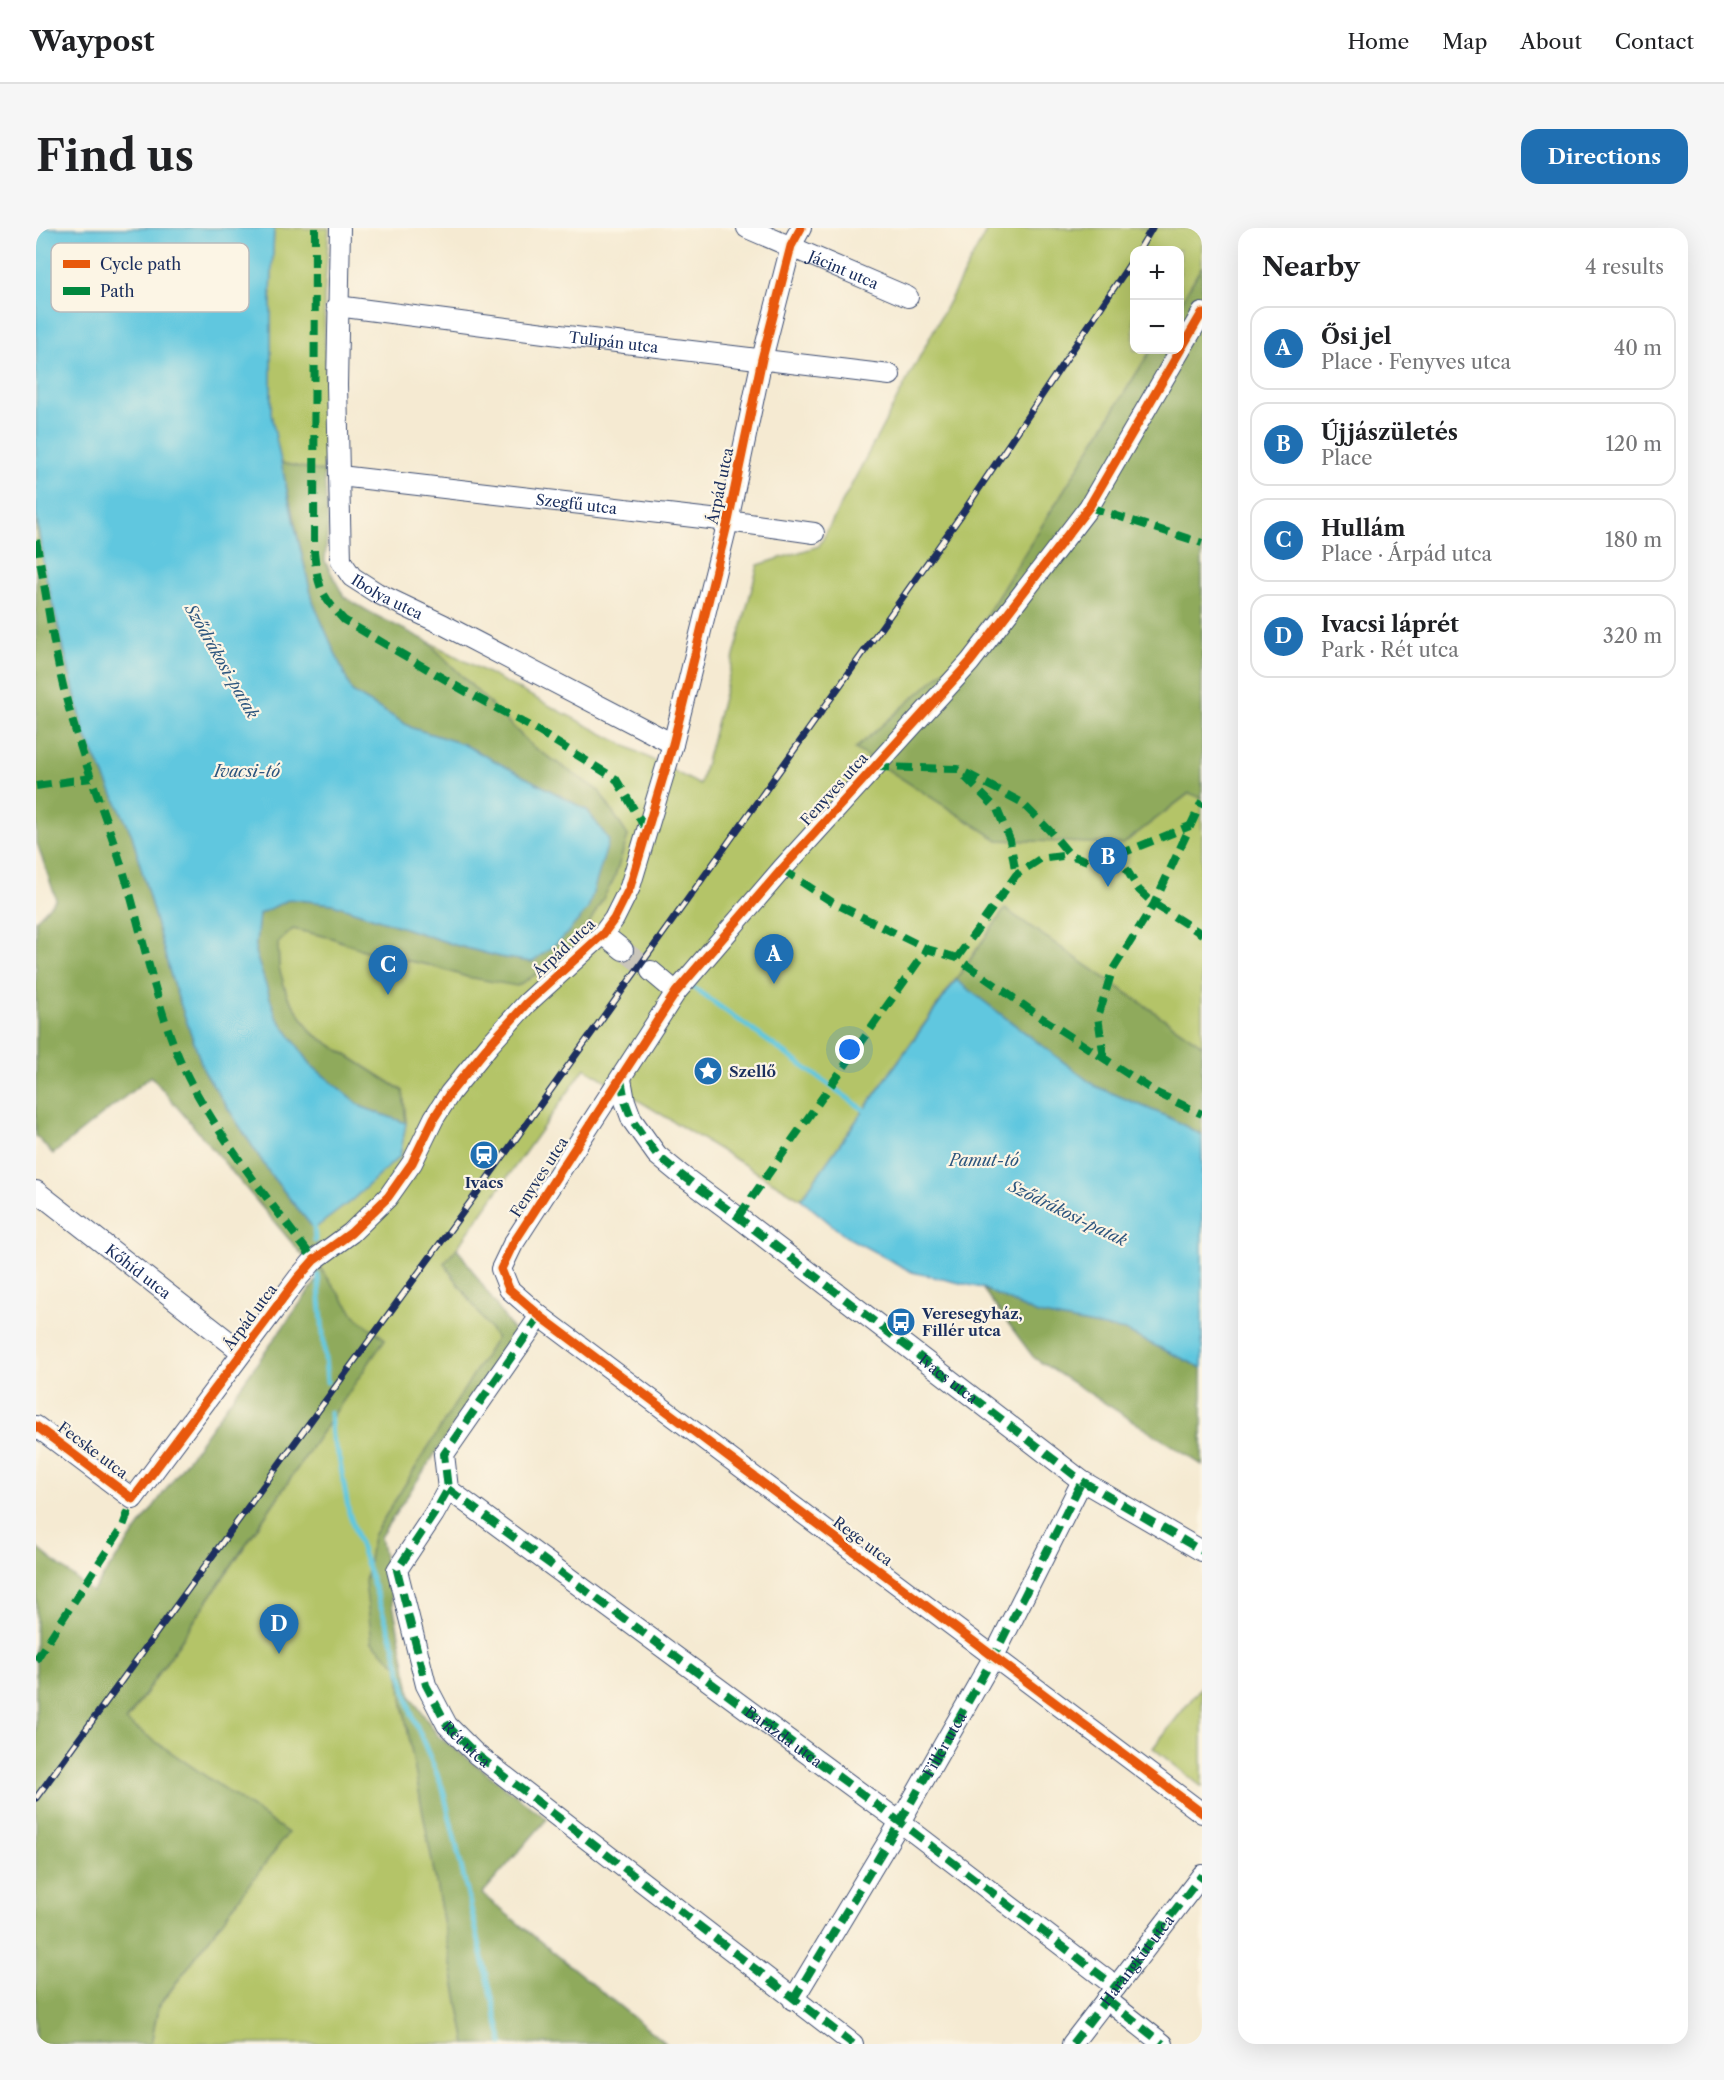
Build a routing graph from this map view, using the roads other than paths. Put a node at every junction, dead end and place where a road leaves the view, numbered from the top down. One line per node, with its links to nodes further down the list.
1 (340, 228): 6 (street, Ibolya utca)
2 (747, 228): 4 (street, Jácint utca)
3 (801, 228): 4 (street, Árpád utca)
4 (791, 246): 5 (street, Jácint utca); 8 (street, Árpád utca)
5 (908, 297)
6 (337, 306): 8 (street, Tulipán utca); 10 (street, Ibolya utca)
7 (1202, 314): 17 (street, Fenyves utca)
8 (762, 359): 9 (street, Tulipán utca); 11 (street, Árpád utca)
9 (890, 375)
10 (340, 476): 11 (street, Szegfű utca); 13 (street, Ibolya utca)
11 (728, 521): 12 (street, Szegfű utca); 13 (street, Árpád utca)
12 (814, 533)
13 (673, 744): 14 (street, Árpád utca)
14 (603, 934): 15 (street, Árpád utca); 22 (street, Árpád utca)
15 (623, 950)
16 (651, 971): 17 (street)
17 (676, 992): 18 (street, Fenyves utca)
18 (621, 1079): 20 (street, Fenyves utca); 24 (street, Ivacs utca)
19 (36, 1191): 22 (street, Kőhíd utca)
20 (509, 1289): 21 (street, Rege utca)
21 (540, 1316): 25 (street); 28 (street, Rege utca)
22 (242, 1352): 26 (street, Árpád utca)
23 (36, 1426): 26 (street, Fecske utca)
24 (1082, 1481): 27 (street, Ivacs utca); 28 (street, Fillér utca)
25 (448, 1489): 30 (street, Barázda utca); 33 (street, Rét utca)
26 (133, 1499)
27 (1202, 1551)
28 (993, 1658): 29 (street, Rege utca); 30 (street, Fillér utca)
29 (1202, 1814)
30 (900, 1822): 32 (street, Barázda utca); 33 (street, Fillér utca)
31 (1202, 1875): 32 (street, Harangkút utca)
32 (1111, 1993): 35 (street, Harangkút utca); 36 (street, Barázda utca)
33 (793, 2000): 34 (street, Rét utca)
34 (853, 2044)
35 (1072, 2044)
36 (1163, 2044)

